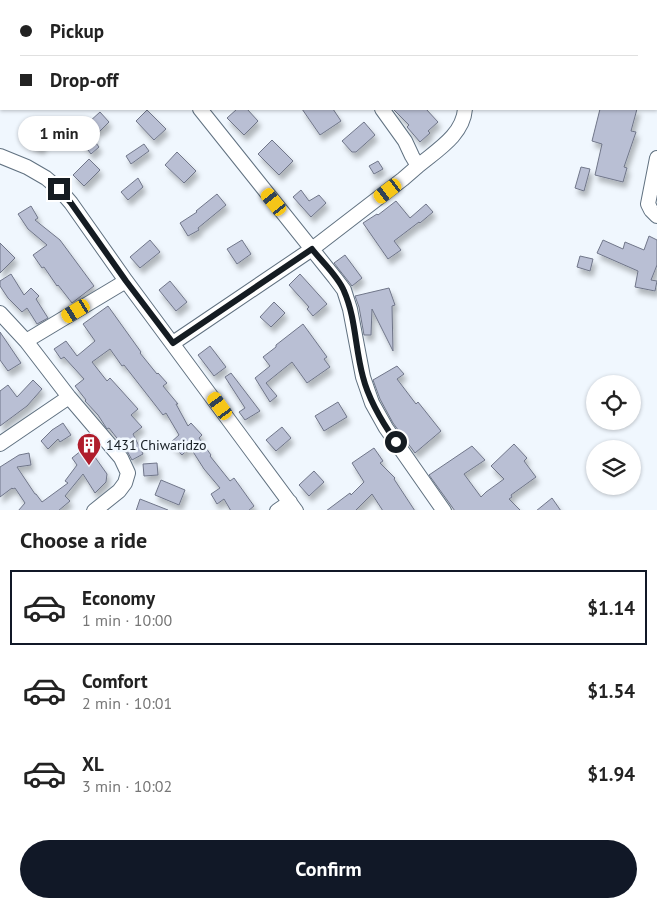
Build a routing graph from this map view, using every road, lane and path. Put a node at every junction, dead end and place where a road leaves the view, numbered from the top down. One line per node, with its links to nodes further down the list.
1 (201, 110): 8 (street)
2 (383, 110): 6 (street)
3 (466, 110): 6 (street)
4 (0, 156): 9 (street)
5 (657, 158): 7 (street)
6 (418, 166): 8 (street)
7 (657, 216)
8 (312, 249): 12 (street); 18 (street)
9 (126, 281): 11 (street); 12 (street)
10 (1, 317): 11 (street)
11 (26, 341): 13 (street)
12 (173, 343): 15 (street)
13 (69, 397): 14 (street); 16 (street)
14 (0, 444)
15 (293, 506): 17 (street)
16 (94, 510)
17 (277, 510)
18 (444, 510)

